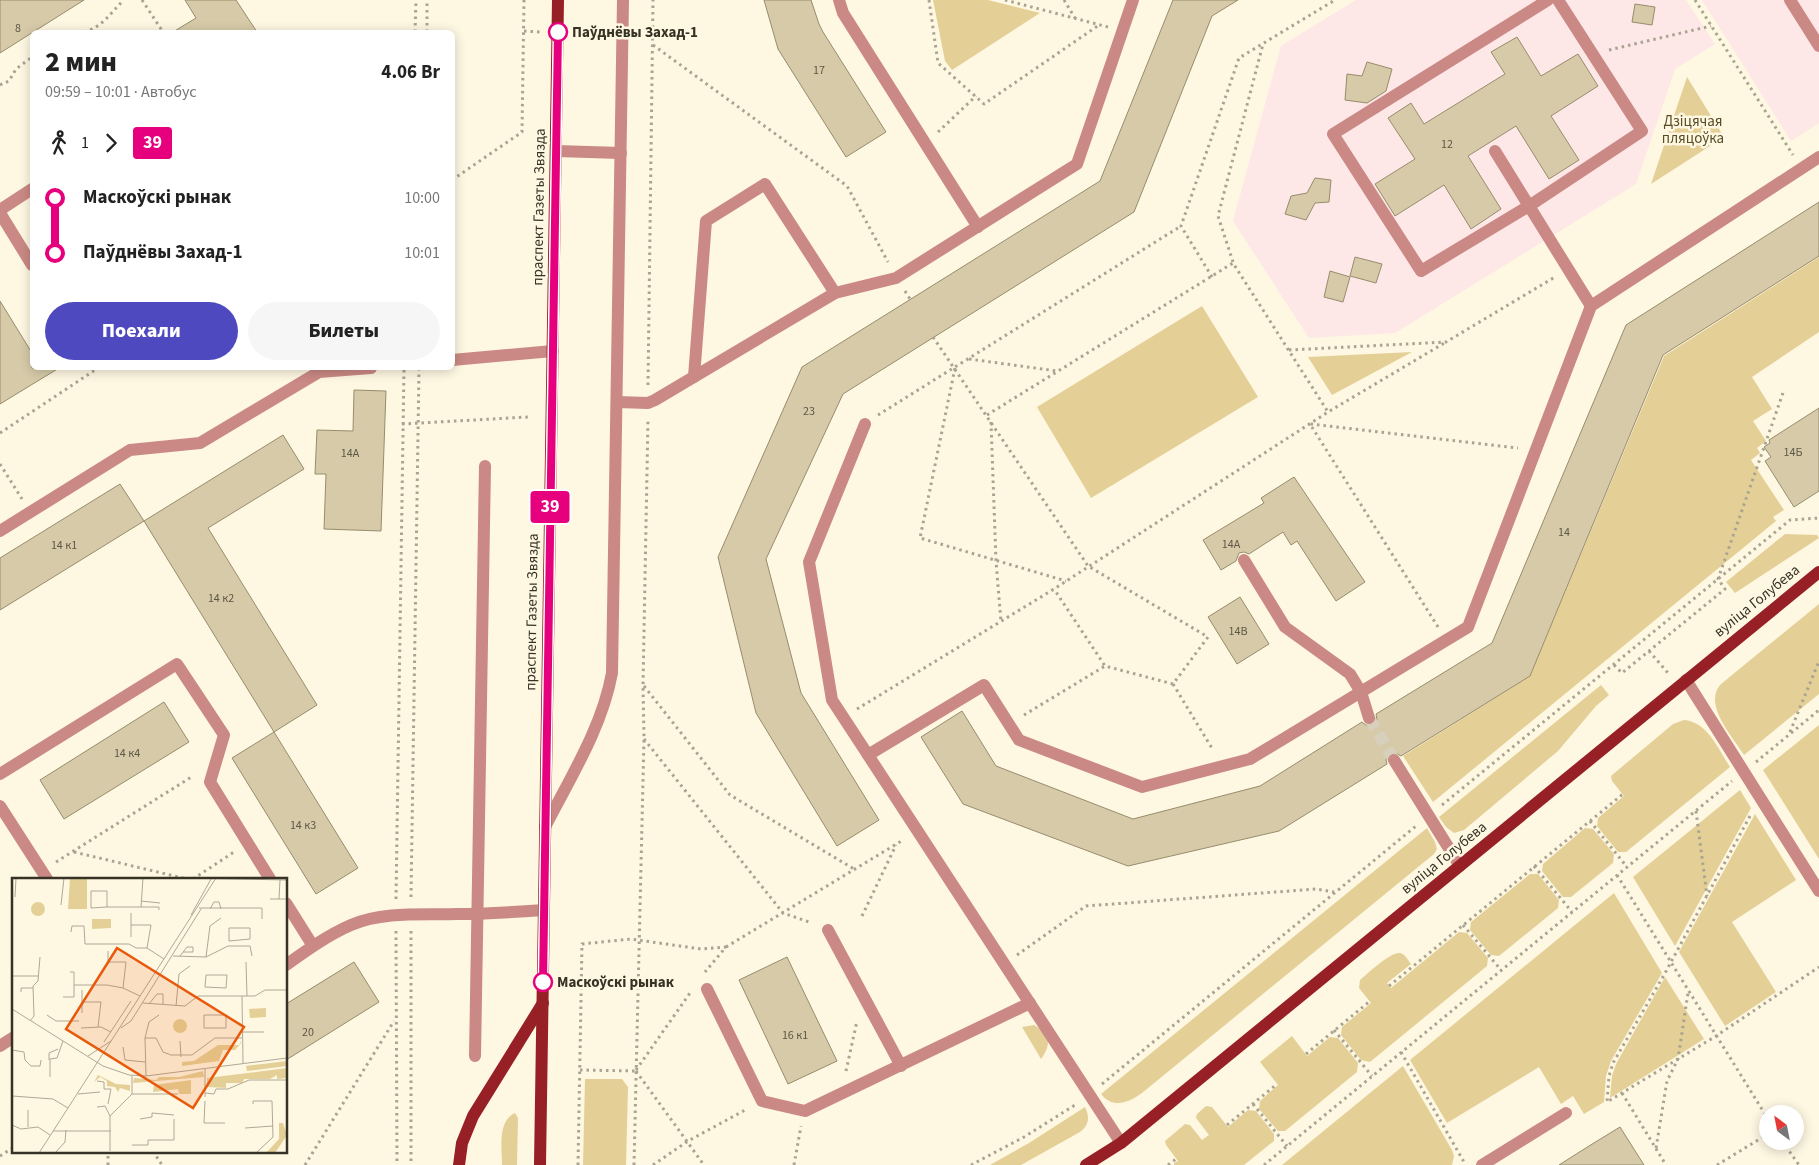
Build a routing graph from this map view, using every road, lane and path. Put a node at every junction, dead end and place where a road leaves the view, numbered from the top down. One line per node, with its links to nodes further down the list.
1 (124, 0): 21 (path)
2 (142, 0): 22 (path)
3 (416, 0): 23 (path)
4 (427, 0): 24 (path)
5 (524, 0): 38 (path)
6 (558, 0): 33 (main road, праспект Газеты Звязда)
7 (623, 0): 35 (lane)
8 (653, 0): 26 (path)
9 (839, 0): 32 (lane)
10 (929, 0): 31 (path)
11 (1005, 0): 19 (path)
12 (1064, 0): 19 (path)
13 (1133, 0): 43 (lane)
14 (1335, 0): 25 (path)
15 (1548, 0): 40 (lane)
16 (1558, 0): 28 (lane)
17 (1695, 0): 20 (path)
18 (1790, 0): 27 (lane)
19 (1075, 18): 31 (path)
20 (1711, 26): 28 (path); 37 (path)
21 (92, 30)
22 (162, 30)
23 (415, 30)
24 (427, 30)
25 (1263, 44): 42 (path); 45 (path)
26 (652, 45): 48 (path); 67 (path)
27 (1819, 46)
28 (1592, 54): 40 (lane)
29 (30, 58): 30 (path)
30 (0, 85)
31 (976, 96): 32 (path)
32 (926, 144): 43 (lane)
33 (556, 151): 35 (lane); 55 (main road, праспект Газеты Звязда)
34 (1495, 151): 40 (lane)
35 (621, 153): 66 (lane)
36 (1819, 157): 37 (lane)
37 (1801, 168): 51 (lane)
38 (455, 178)
39 (30, 190): 41 (lane)
40 (1529, 206): 46 (lane)
41 (0, 211): 44 (lane)
42 (1181, 226): 47 (path); 56 (path)
43 (978, 227): 48 (lane)
44 (30, 262)
45 (1234, 262): 47 (path); 54 (path)
46 (1568, 270): 51 (lane); 53 (path)
47 (1212, 277): 63 (path)
48 (896, 278): 49 (lane); 50 (path)
49 (835, 293): 64 (lane); 64 (lane)
50 (910, 300)
51 (1591, 306): 77 (lane)
52 (933, 337): 58 (path)
53 (1446, 342): 54 (path); 68 (path)
54 (1288, 350): 68 (path)
55 (553, 351): 57 (lane); 118 (main road, праспект Газеты Звязда)
56 (969, 359): 58 (path); 63 (path)
57 (455, 360)
58 (955, 367): 69 (path); 74 (path); 84 (path)
59 (95, 370): 76 (path)
60 (318, 370): 80 (lane)
61 (404, 370): 73 (path)
62 (419, 370): 72 (path)
63 (1057, 371): 69 (path)
64 (694, 376): 67 (lane)
65 (1784, 390): 87 (path)
66 (617, 402): 67 (lane); 118 (lane)
67 (648, 403): 98 (path)
68 (1328, 412): 75 (path)
69 (987, 415): 71 (path)
70 (528, 416): 72 (path)
71 (991, 422): 84 (path); 85 (path)
72 (419, 423): 73 (path); 140 (path)
73 (402, 424): 141 (path)
74 (865, 424): 101 (lane)
75 (1310, 424): 77 (path); 85 (path); 91 (path)
76 (0, 433)
77 (1537, 450): 91 (lane)
78 (0, 464): 80 (path)
79 (486, 466): 139 (lane)
80 (31, 512): 82 (lane)
81 (1819, 518): 87 (path)
82 (0, 531)
83 (1244, 560): 99 (lane)
84 (996, 561): 88 (path); 90 (path)
85 (1088, 566): 88 (path); 97 (path)
86 (1819, 572): 96 (main road, вуліца Голубева)
87 (1718, 579): 92 (path); 94 (path)
88 (1066, 581): 89 (path)
89 (1054, 589): 90 (path); 95 (path)
90 (1001, 622): 101 (path)
91 (1446, 640): 99 (lane)
92 (1649, 651): 94 (path); 96 (path)
93 (1819, 661): 104 (path)
94 (1614, 664): 116 (path)
95 (1105, 666): 97 (path); 103 (path)
96 (1683, 683): 110 (lane); 123 (main road, вуліца Голубева)
97 (1173, 684): 109 (path)
98 (643, 686): 105 (path); 126 (path)
99 (1361, 692): 102 (lane); 109 (lane)
100 (1819, 710): 104 (path)
101 (843, 717): 106 (lane)
102 (1369, 718)
103 (1009, 724): 106 (lane); 109 (lane)
104 (1790, 734): 110 (path)
105 (644, 738): 138 (path); 146 (path)
106 (868, 755): 119 (lane)
107 (1394, 760): 116 (lane)
108 (217, 762): 111 (lane); 120 (lane); 122 (path)
109 (1222, 766)
110 (1743, 772): 113 (lane); 115 (path)
111 (0, 774)
112 (1622, 794): 117 (path)
113 (1760, 797): 132 (lane); 134 (path)
114 (0, 806): 127 (lane)
115 (1696, 810): 125 (path); 134 (path)
116 (1429, 815): 123 (lane); 133 (path)
117 (1590, 821): 124 (path); 125 (path)
118 (546, 827): 136 (main road, праспект Газеты Звязда)
119 (918, 832): 121 (path); 150 (lane)
120 (248, 843): 130 (path); 131 (lane)
121 (896, 845): 126 (path); 142 (path)
122 (74, 852): 127 (path); 129 (path)
123 (1460, 866): 188 (main road, вуліца Голубева)
124 (1534, 866): 137 (path); 144 (path)
125 (1627, 867): 128 (path)
126 (854, 869): 138 (path)
127 (44, 875)
128 (1617, 875): 137 (path); 151 (path)
129 (183, 878)
130 (194, 878)
131 (269, 878)
132 (1819, 891)
133 (1335, 892): 150 (path); 178 (path)
134 (1707, 896): 151 (path)
135 (288, 906): 147 (lane)
136 (544, 910): 139 (lane); 160 (main road, праспект Газеты Звязда)
137 (1572, 912): 153 (path)
138 (783, 913): 143 (path); 148 (path)
139 (478, 914): 140 (lane); 170 (lane)
140 (411, 915): 141 (lane); 201 (path)
141 (396, 916): 147 (lane); 163 (path)
142 (862, 916)
143 (815, 924)
144 (1463, 925): 153 (path); 155 (path)
145 (828, 930): 172 (lane)
146 (639, 940): 148 (path); 173 (path); 174 (path)
147 (313, 946): 149 (lane)
148 (726, 947): 154 (path)
149 (288, 963)
150 (1004, 963): 161 (lane)
151 (1670, 963): 158 (path); 177 (path)
152 (1819, 966): 165 (path)
153 (1501, 970): 168 (path)
154 (702, 976)
155 (1389, 986)
156 (708, 989): 180 (lane)
157 (691, 992): 174 (path)
158 (1688, 992): 165 (path); 171 (path)
159 (1370, 1001): 164 (path)
160 (543, 1003): 202 (main road); 203 (main road, праспект Газеты Звязда)
161 (1030, 1003): 172 (lane); 178 (lane)
162 (857, 1019): 179 (path)
163 (395, 1020): 199 (path); 200 (path)
164 (1334, 1030): 169 (path); 175 (path)
165 (1716, 1036): 171 (path); 182 (path)
166 (12, 1038): 167 (lane)
167 (0, 1046)
168 (1401, 1052): 175 (path); 213 (path)
169 (1306, 1054)
170 (475, 1056)
171 (1678, 1059): 177 (path); 191 (path)
172 (901, 1066): 179 (lane)
173 (580, 1070): 174 (path); 204 (path)
174 (636, 1071): 187 (path); 205 (path)
175 (1372, 1076): 189 (path)
176 (1277, 1084): 181 (path)
177 (1622, 1092): 191 (path)
178 (1089, 1094): 188 (lane); 209 (path)
179 (841, 1095): 183 (lane)
180 (762, 1101): 183 (lane); 187 (path)
181 (1252, 1104): 185 (path); 189 (path)
182 (1759, 1105)
183 (805, 1111): 208 (path)
184 (1566, 1113): 214 (lane)
185 (1227, 1125)
186 (1759, 1139): 216 (path)
187 (688, 1141): 206 (path); 207 (path)
188 (1121, 1144): 210 (main road, вуліца Голубева)
189 (1287, 1146): 212 (path)
190 (12, 1148): 195 (path)
191 (1656, 1148): 215 (path)
192 (1789, 1150): 217 (path)
193 (108, 1152): 197 (path)
194 (154, 1152): 198 (path)
195 (0, 1156)
196 (1176, 1159): 211 (path)
197 (108, 1165)
198 (162, 1165)
199 (305, 1165)
200 (397, 1165)
201 (411, 1165)
202 (459, 1165)
203 (540, 1165)
204 (578, 1165)
205 (634, 1165)
206 (653, 1165)
207 (704, 1165)
208 (794, 1165)
209 (972, 1165)
210 (1086, 1165)
211 (1169, 1165)
212 (1264, 1165)
213 (1466, 1165)
214 (1482, 1165)
215 (1666, 1165)
216 (1717, 1165)
217 (1800, 1165)

